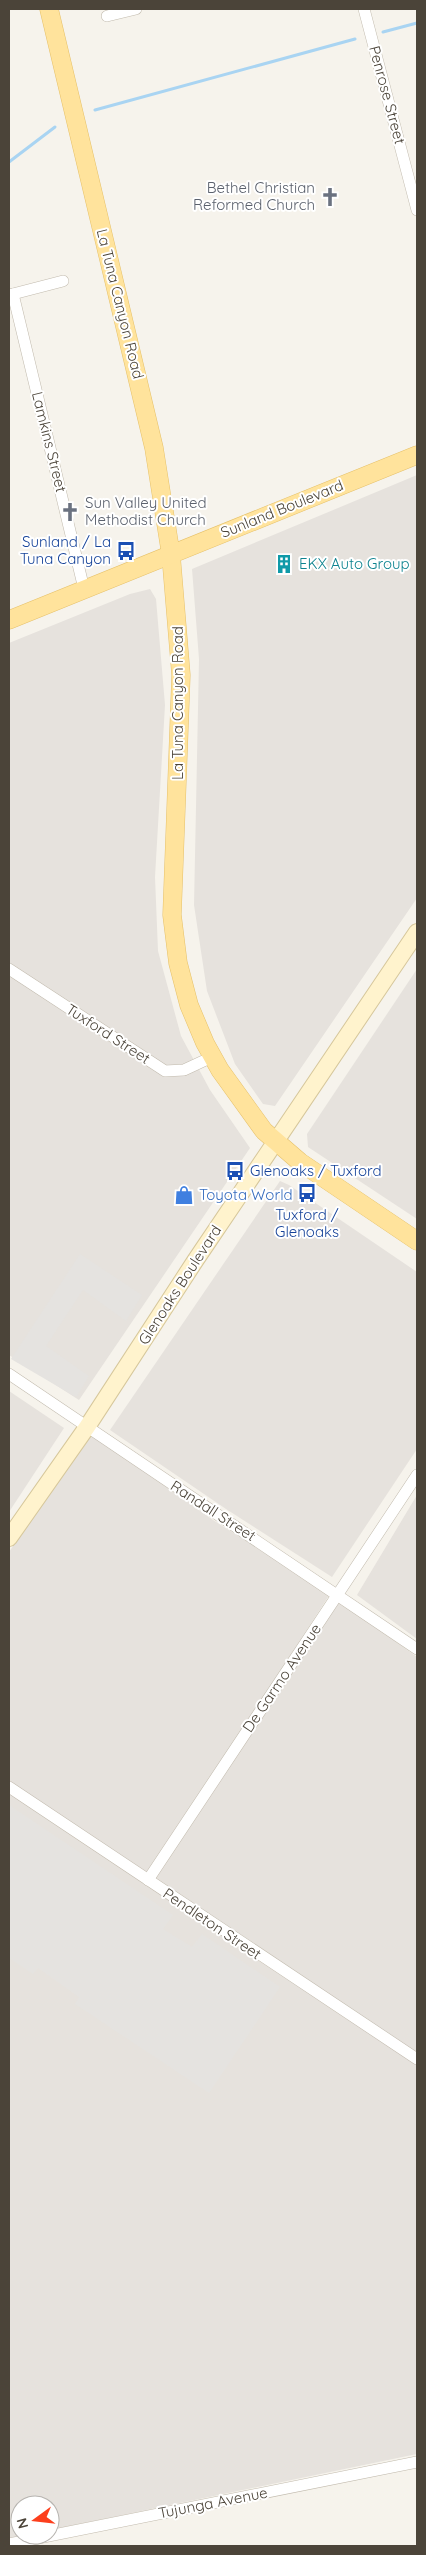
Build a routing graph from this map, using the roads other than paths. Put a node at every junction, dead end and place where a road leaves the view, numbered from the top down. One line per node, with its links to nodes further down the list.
1 (49, 9): 10 (main road, La Tuna Canyon Road)
2 (136, 9): 4 (street)
3 (364, 9): 5 (street, Penrose Street)
4 (106, 16)
5 (415, 190): 6 (street, Penrose Street)
6 (417, 210)
7 (63, 281): 8 (street)
8 (11, 294): 11 (street, Lamkins Street)
9 (417, 455): 10 (main road, Sunland Boulevard)
10 (170, 554): 11 (main road, Sunland Boulevard); 15 (main road, La Tuna Canyon Road)
11 (84, 589): 12 (main road, Sunland Boulevard)
12 (9, 620)
13 (417, 932): 16 (main road, Glenoaks Boulevard)
14 (9, 969): 15 (street, Tuxford Street)
15 (212, 1058): 16 (main road, La Tuna Canyon Road)
16 (277, 1142): 17 (main road); 19 (main road, Glenoaks Boulevard)
17 (417, 1241)
18 (9, 1374): 19 (street, Randall Street)
19 (87, 1427): 21 (main road, Glenoaks Boulevard); 22 (street, Randall Street)
20 (417, 1475): 22 (street, De Garmo Avenue)
21 (9, 1538)
22 (339, 1594): 23 (street, Randall Street); 25 (street, De Garmo Avenue)
23 (417, 1649)
24 (9, 1787): 25 (street, Pendleton Street)
25 (148, 1880): 26 (street, Pendleton Street)
26 (417, 2059)
27 (417, 2462): 28 (street, Tujunga Avenue)
28 (9, 2544)

